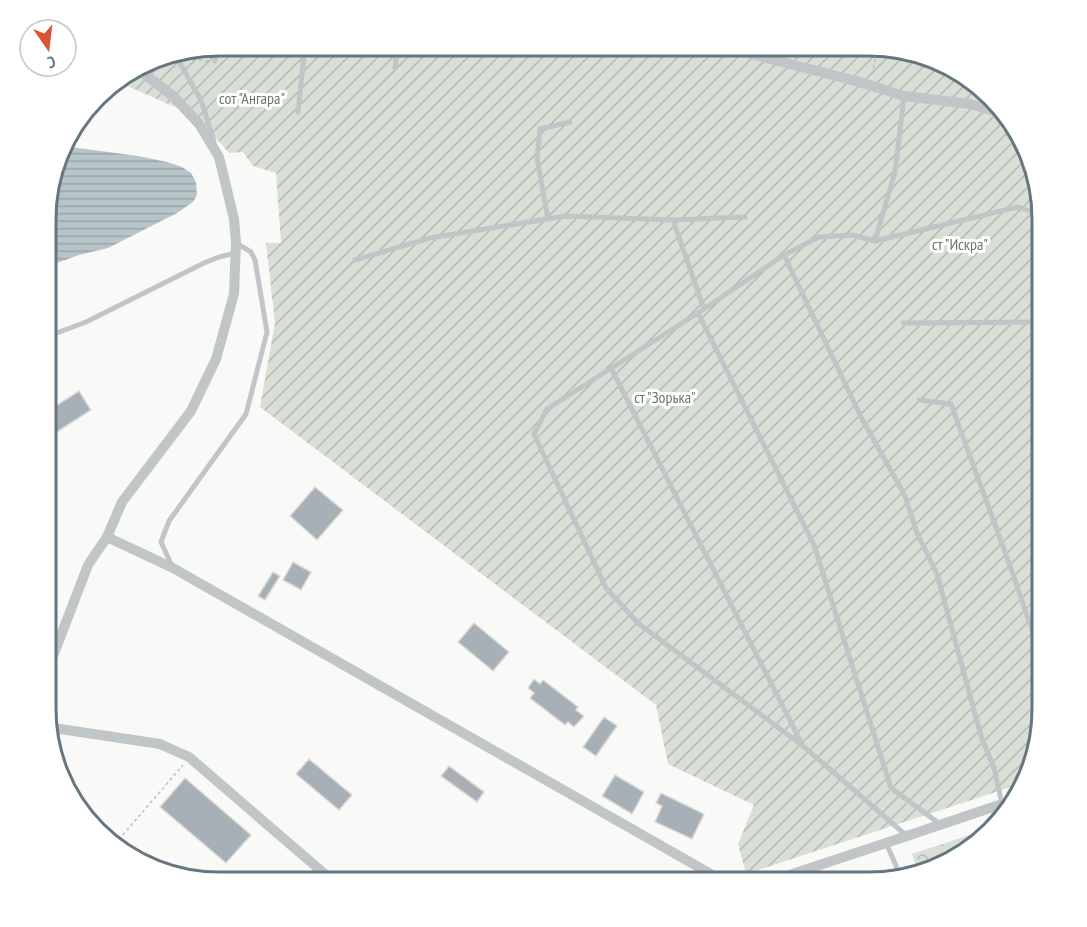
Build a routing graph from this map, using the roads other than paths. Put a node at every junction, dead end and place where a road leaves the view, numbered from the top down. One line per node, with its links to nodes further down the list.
1 (216, 56): 6 (lane)
2 (304, 56): 11 (lane)
3 (397, 56): 7 (lane)
4 (758, 56): 9 (street)
5 (178, 61): 13 (lane)
6 (215, 61)
7 (395, 68)
8 (144, 74): 13 (street)
9 (904, 96): 10 (street); 18 (lane)
10 (990, 110)
11 (298, 112)
12 (570, 122): 16 (lane)
13 (219, 157): 19 (street)
14 (1031, 211): 18 (lane)
15 (745, 217): 17 (lane)
16 (548, 219): 17 (lane); 21 (lane)
17 (673, 220): 22 (lane)
18 (874, 241): 20 (lane)
19 (236, 248): 25 (lane); 28 (street); 29 (lane)
20 (784, 255): 22 (lane); 34 (lane)
21 (355, 260)
22 (701, 311): 26 (lane); 36 (lane)
23 (1031, 322): 24 (lane)
24 (903, 323)
25 (56, 333)
26 (611, 368): 33 (lane); 33 (lane)
27 (920, 400): 30 (lane)
28 (107, 537): 29 (street); 31 (street)
29 (173, 568): 40 (street)
30 (1031, 627)
31 (56, 648)
32 (57, 729): 42 (street)
33 (803, 746): 37 (lane)
34 (1005, 797)
35 (1000, 805): 36 (street)
36 (942, 825): 37 (street)
37 (907, 836): 38 (street)
38 (886, 843): 39 (lane); 41 (street)
39 (897, 868)
40 (706, 871)
41 (801, 871)
42 (322, 872)

